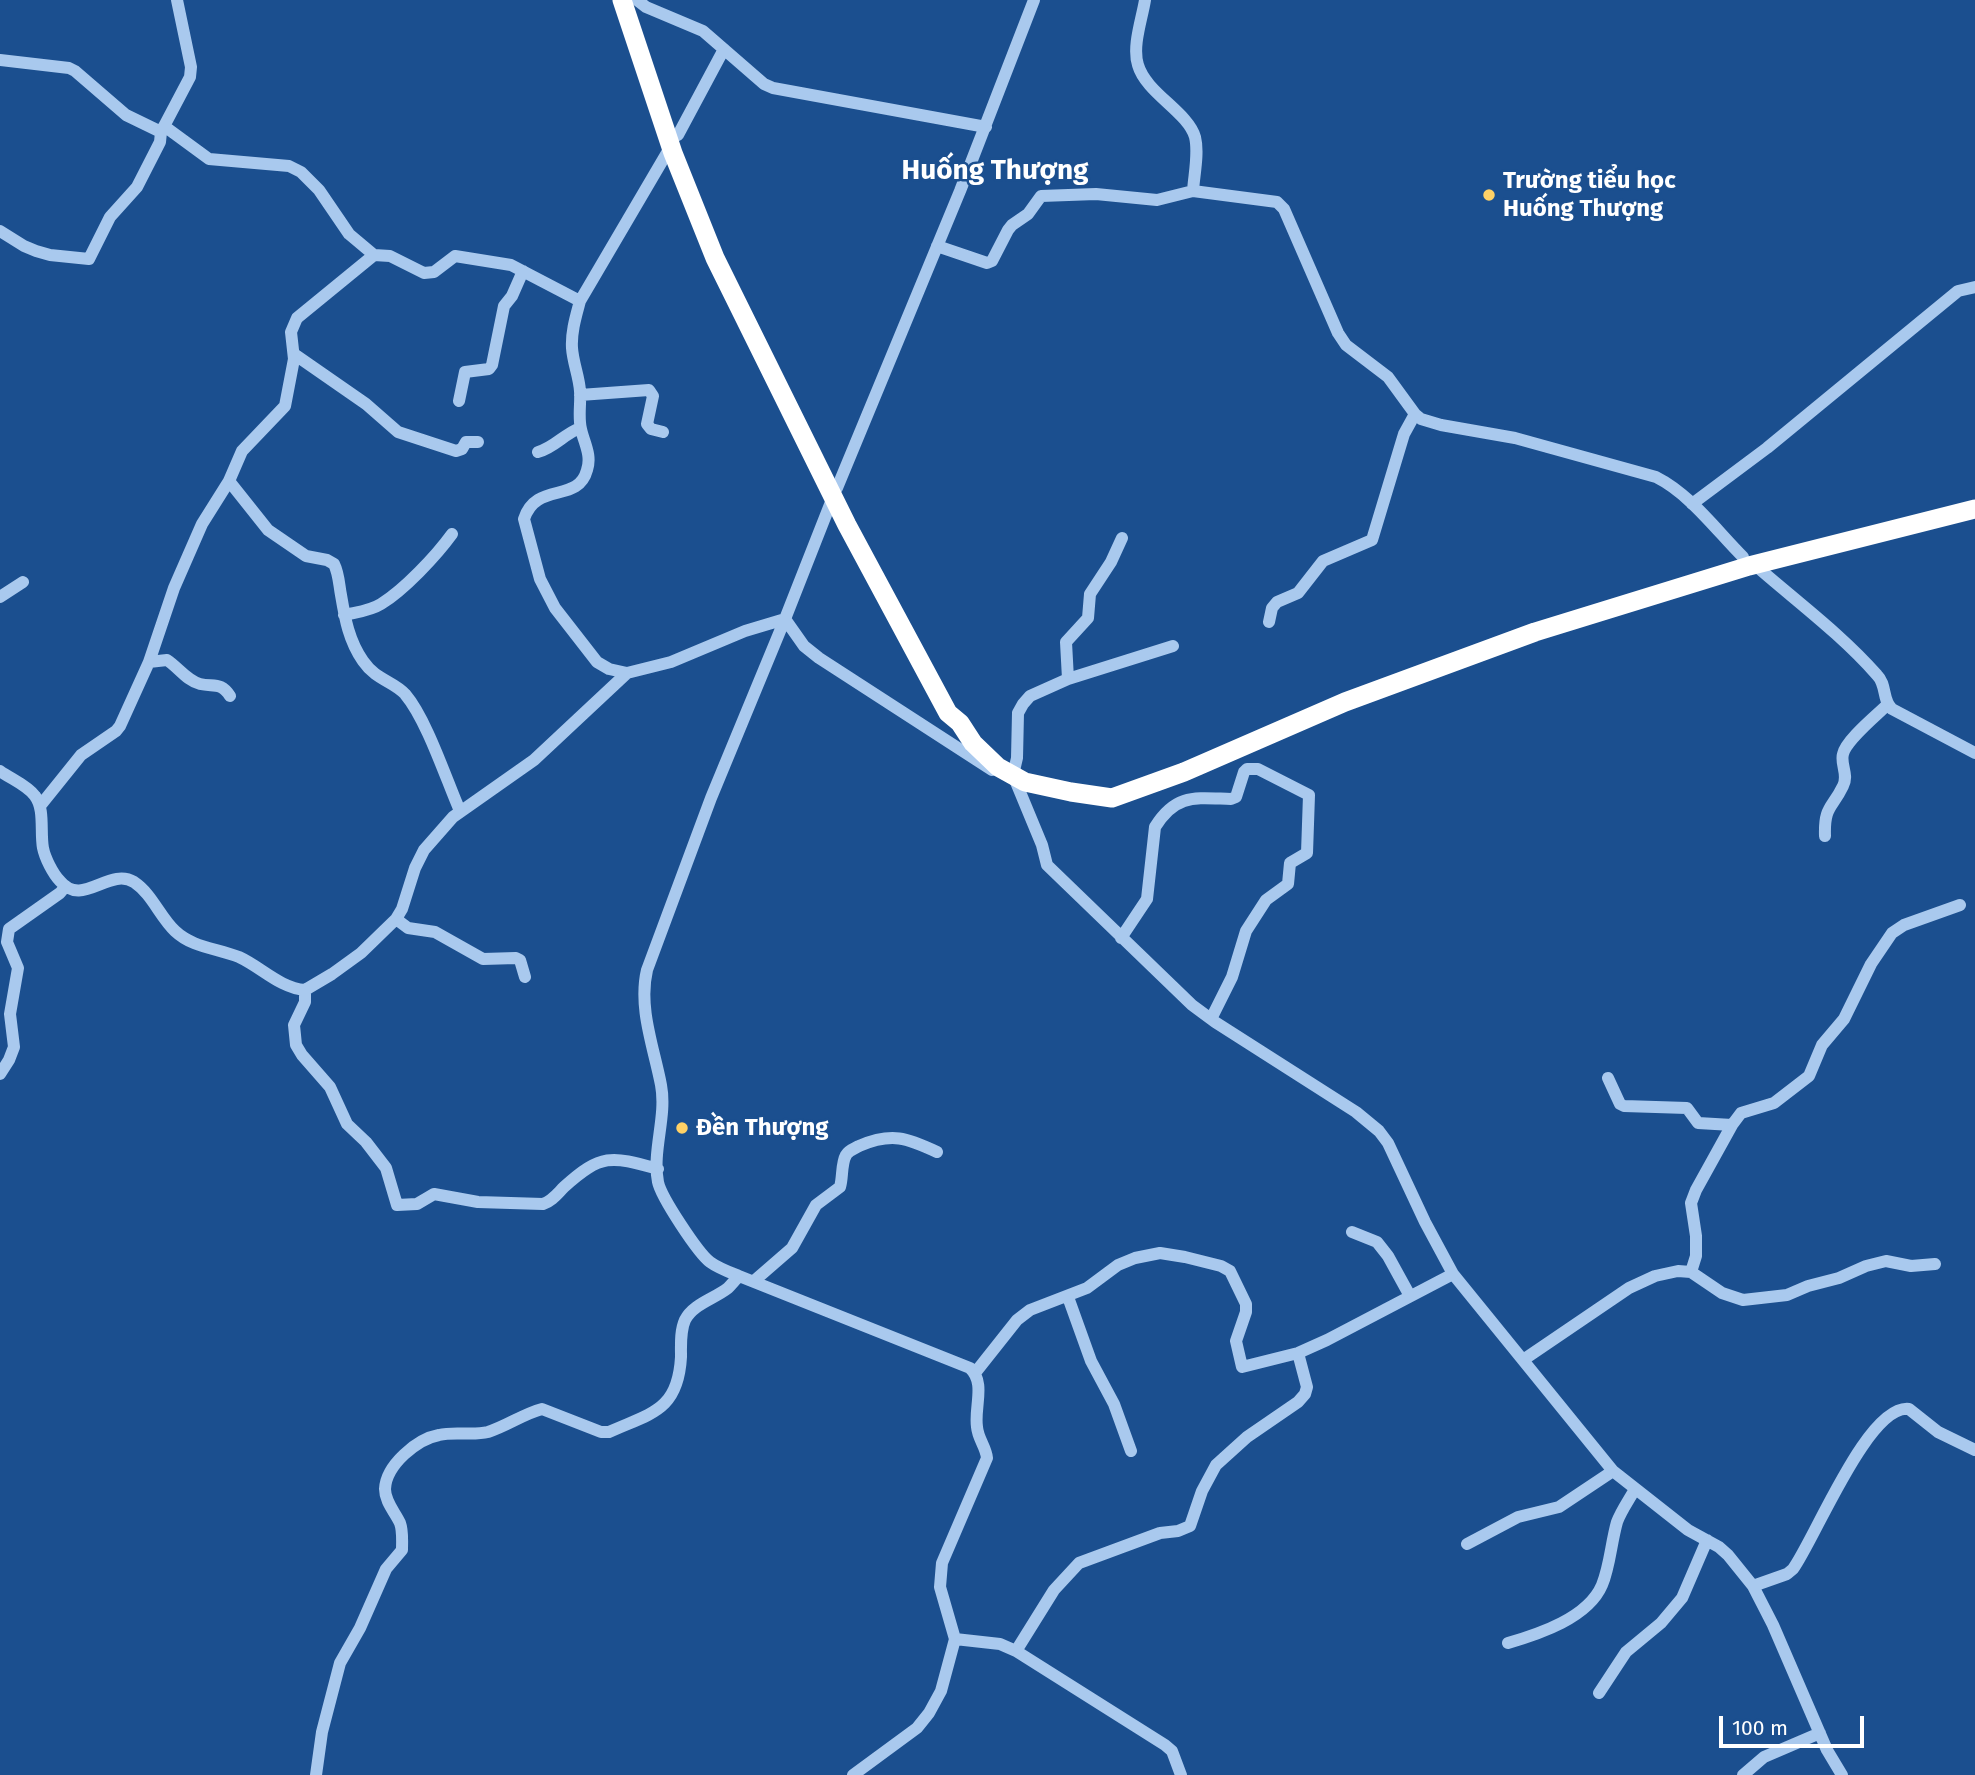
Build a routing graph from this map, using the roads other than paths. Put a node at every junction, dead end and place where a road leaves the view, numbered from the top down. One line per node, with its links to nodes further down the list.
1 (177, 0): 10 (street)
2 (622, 0): 11 (highway)
3 (632, 0): 11 (highway)
4 (637, 0): 7 (street)
5 (1034, 0): 9 (street)
6 (1145, 0): 12 (street)
7 (724, 49): 9 (street); 11 (street)
8 (0, 60): 10 (street)
9 (986, 127): 14 (street)
10 (162, 129): 13 (street); 15 (street)
11 (674, 140): 18 (street); 28 (highway)
12 (1193, 191): 14 (street); 22 (street)
13 (0, 231)
14 (937, 246): 28 (street)
15 (374, 255): 16 (street); 19 (street)
16 (523, 271): 18 (street); 21 (street)
17 (1975, 287): 30 (street)
18 (580, 301): 20 (street)
19 (294, 354): 25 (street); 27 (street)
20 (580, 394): 23 (street); 24 (street)
21 (459, 401)
22 (1415, 414): 30 (street); 39 (street)
23 (580, 428): 26 (street); 42 (street)
24 (663, 432)
25 (478, 442)
26 (538, 452)
27 (229, 481): 37 (street); 41 (street)
28 (835, 492): 38 (street); 48 (highway)
29 (1975, 499): 34 (highway)
30 (1692, 504): 34 (street)
31 (1975, 509): 34 (highway)
32 (452, 534): 37 (street)
33 (1122, 538): 43 (street)
34 (1749, 561): 45 (street); 48 (highway)
35 (23, 582): 36 (street)
36 (0, 597)
37 (344, 615): 50 (street)
38 (785, 619): 42 (street); 48 (street); 63 (street)
39 (1269, 622)
40 (1173, 646): 43 (street)
41 (149, 662): 44 (street); 49 (street)
42 (627, 673): 50 (street)
43 (1068, 679): 48 (street)
44 (230, 696)
45 (1887, 705): 46 (street); 51 (street)
46 (1975, 753)
47 (0, 772): 49 (street)
48 (1013, 775): 55 (street)
49 (40, 806): 52 (street)
50 (460, 811): 54 (street)
51 (1825, 836)
52 (65, 887): 57 (street); 59 (street)
53 (1960, 905): 61 (street)
54 (396, 919): 56 (street); 57 (street)
55 (1121, 938): 58 (street); 58 (street)
56 (525, 977)
57 (305, 990): 63 (street)
58 (1211, 1019): 67 (street)
59 (0, 1074)
60 (1608, 1078): 61 (street)
61 (1732, 1125): 66 (street)
62 (937, 1152): 69 (street)
63 (658, 1168): 68 (street)
64 (1352, 1232): 70 (street)
65 (1935, 1264): 66 (street)
66 (1691, 1272): 73 (street)
67 (1453, 1274): 70 (street); 73 (street)
68 (739, 1276): 69 (street); 87 (street)
69 (754, 1281): 74 (street)
70 (1410, 1296): 72 (street)
71 (1068, 1297): 72 (street); 74 (street); 76 (street)
72 (1298, 1353): 84 (street)
73 (1523, 1360): 77 (street)
74 (975, 1373): 82 (street)
75 (1975, 1450): 81 (street)
76 (1131, 1451)
77 (1613, 1471): 78 (street); 80 (street)
78 (1635, 1489): 79 (street); 83 (street)
79 (1707, 1540): 81 (street); 85 (street)
80 (1467, 1544)
81 (1753, 1586): 86 (street)
82 (955, 1639): 84 (street); 88 (street)
83 (1508, 1643)
84 (1016, 1651): 89 (street)
85 (1599, 1693)
86 (1820, 1733): 90 (street); 91 (street)
87 (316, 1775)
88 (853, 1775)
89 (1181, 1775)
90 (1743, 1775)
91 (1842, 1775)

